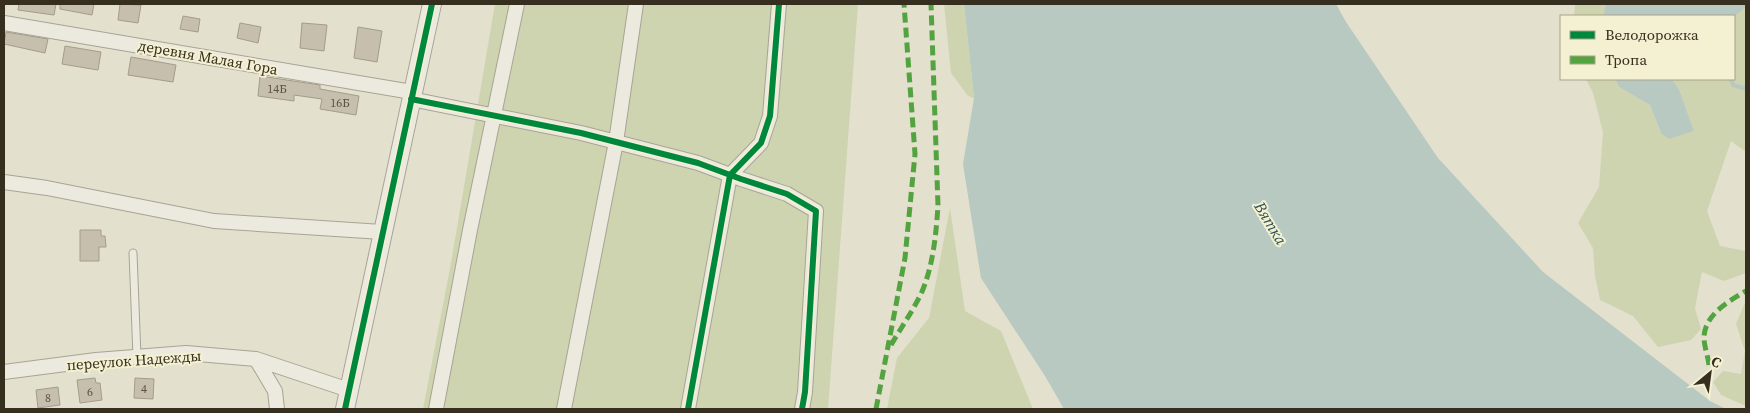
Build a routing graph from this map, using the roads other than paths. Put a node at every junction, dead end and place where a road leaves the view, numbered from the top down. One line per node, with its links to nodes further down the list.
1 (432, 4): 6 (street)
2 (517, 4): 7 (street)
3 (636, 4): 8 (street)
4 (779, 4): 9 (street)
5 (4, 23): 6 (street, деревня Малая Гора)
6 (412, 96): 7 (street, деревня Малая Гора); 11 (street)
7 (493, 116): 8 (street, деревня Малая Гора); 19 (street)
8 (616, 142): 9 (street, деревня Малая Гора); 20 (street)
9 (730, 175): 21 (street); 22 (street, деревня Малая Гора)
10 (4, 182): 11 (street)
11 (382, 232): 16 (street)
12 (132, 253): 13 (lane)
13 (137, 357): 14 (street, переулок Надежды); 15 (street, переулок Надежды)
14 (256, 359): 16 (street, переулок Надежды); 17 (street)
15 (4, 372)
16 (349, 390): 18 (street)
17 (277, 409)
18 (345, 409)
19 (436, 409)
20 (564, 409)
21 (688, 409)
22 (802, 409)

